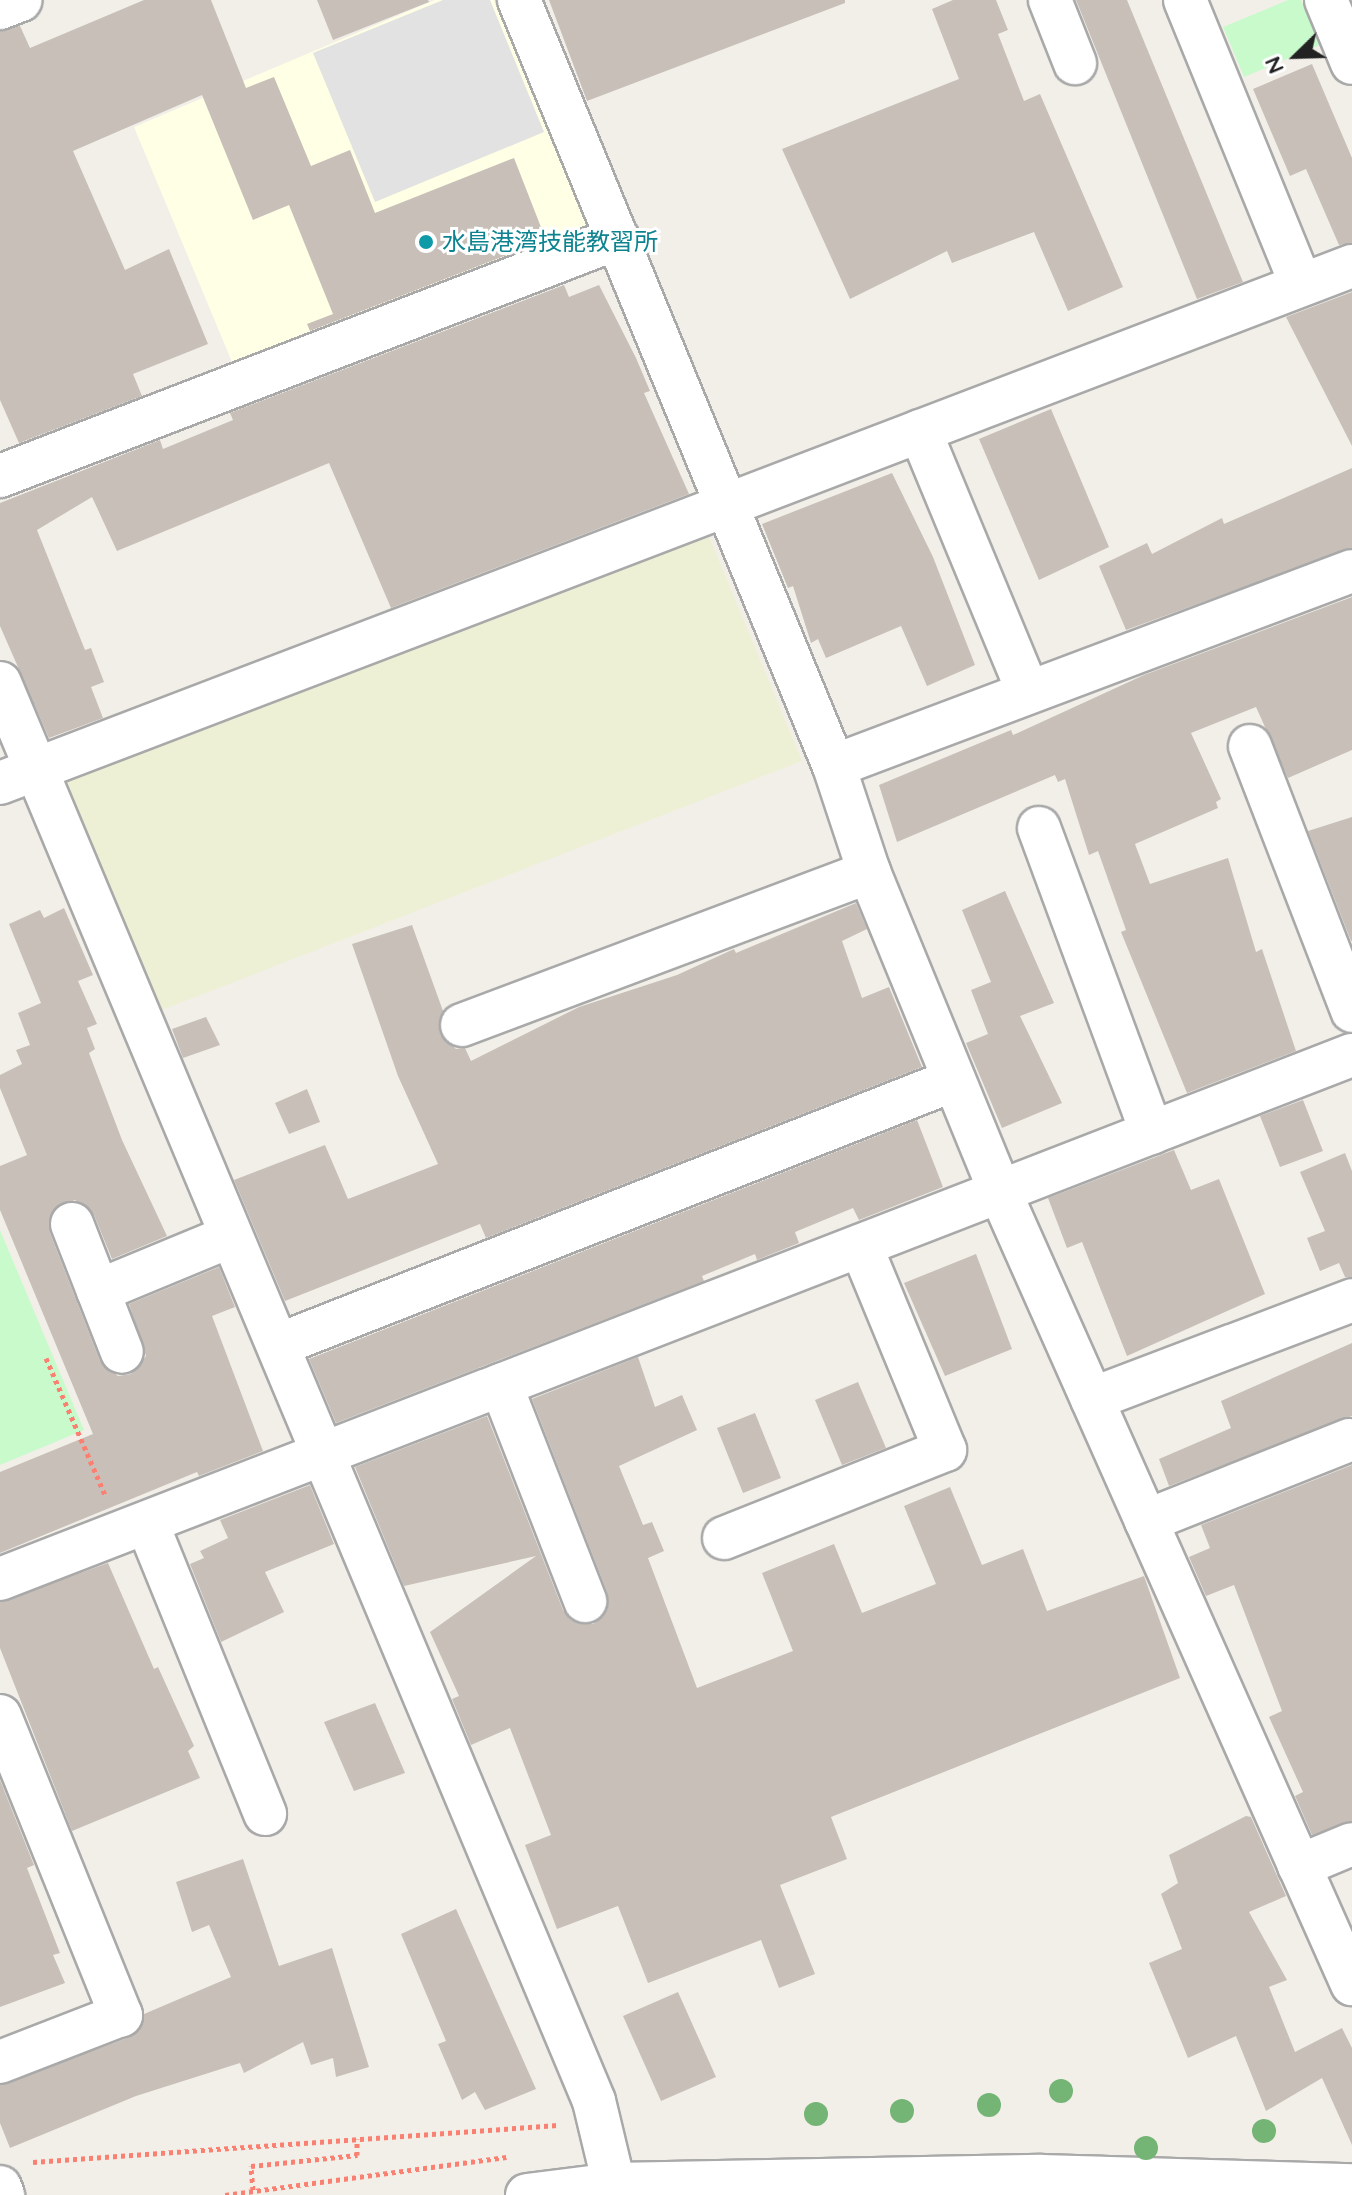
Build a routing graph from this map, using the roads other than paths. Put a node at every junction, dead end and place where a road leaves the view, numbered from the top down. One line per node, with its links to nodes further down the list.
1 (21, 0): 6 (street)
2 (519, 0): 9 (street)
3 (1050, 0): 7 (street)
4 (1185, 0): 11 (street)
5 (1326, 0): 8 (street)
6 (0, 8)
7 (1075, 63)
8 (1352, 63)
9 (618, 238): 13 (street); 14 (street)
10 (1352, 266): 11 (street)
11 (1300, 282): 12 (street)
12 (920, 431): 14 (street); 17 (street)
13 (0, 476)
14 (728, 505): 19 (street); 20 (street)
15 (1352, 571): 17 (street)
16 (0, 683): 20 (street)
17 (1028, 692): 19 (street)
18 (1250, 746): 23 (street)
19 (834, 766): 22 (street)
20 (17, 776): 30 (street)
21 (1039, 828): 27 (street)
22 (869, 872): 24 (street); 26 (street)
23 (1352, 1011)
24 (462, 1025)
25 (1352, 1055): 27 (street)
26 (954, 1080): 28 (street); 34 (street)
27 (1152, 1133): 28 (street)
28 (1000, 1192): 31 (street); 37 (street)
29 (72, 1224): 32 (street)
30 (220, 1240): 32 (street); 34 (street)
31 (861, 1246): 36 (street); 42 (street)
32 (98, 1291): 35 (street)
33 (1352, 1300): 37 (street)
34 (278, 1345): 39 (street)
35 (122, 1352)
36 (501, 1385): 39 (street); 44 (street)
37 (1092, 1399): 40 (street)
38 (1350, 1440): 40 (street)
39 (313, 1460): 41 (street); 52 (street)
40 (1146, 1521): 48 (street)
41 (134, 1528): 43 (street); 46 (street)
42 (724, 1538)
43 (0, 1579)
44 (585, 1601)
45 (0, 1716): 50 (street)
46 (265, 1814)
47 (1352, 1844): 48 (street)
48 (1299, 1866): 49 (street)
49 (1352, 1984)
50 (0, 2062)
51 (522, 2175): 52 (street)
52 (614, 2184): 55 (street)
53 (1352, 2185): 54 (street)
54 (1018, 2186): 55 (street)
55 (702, 2189)

